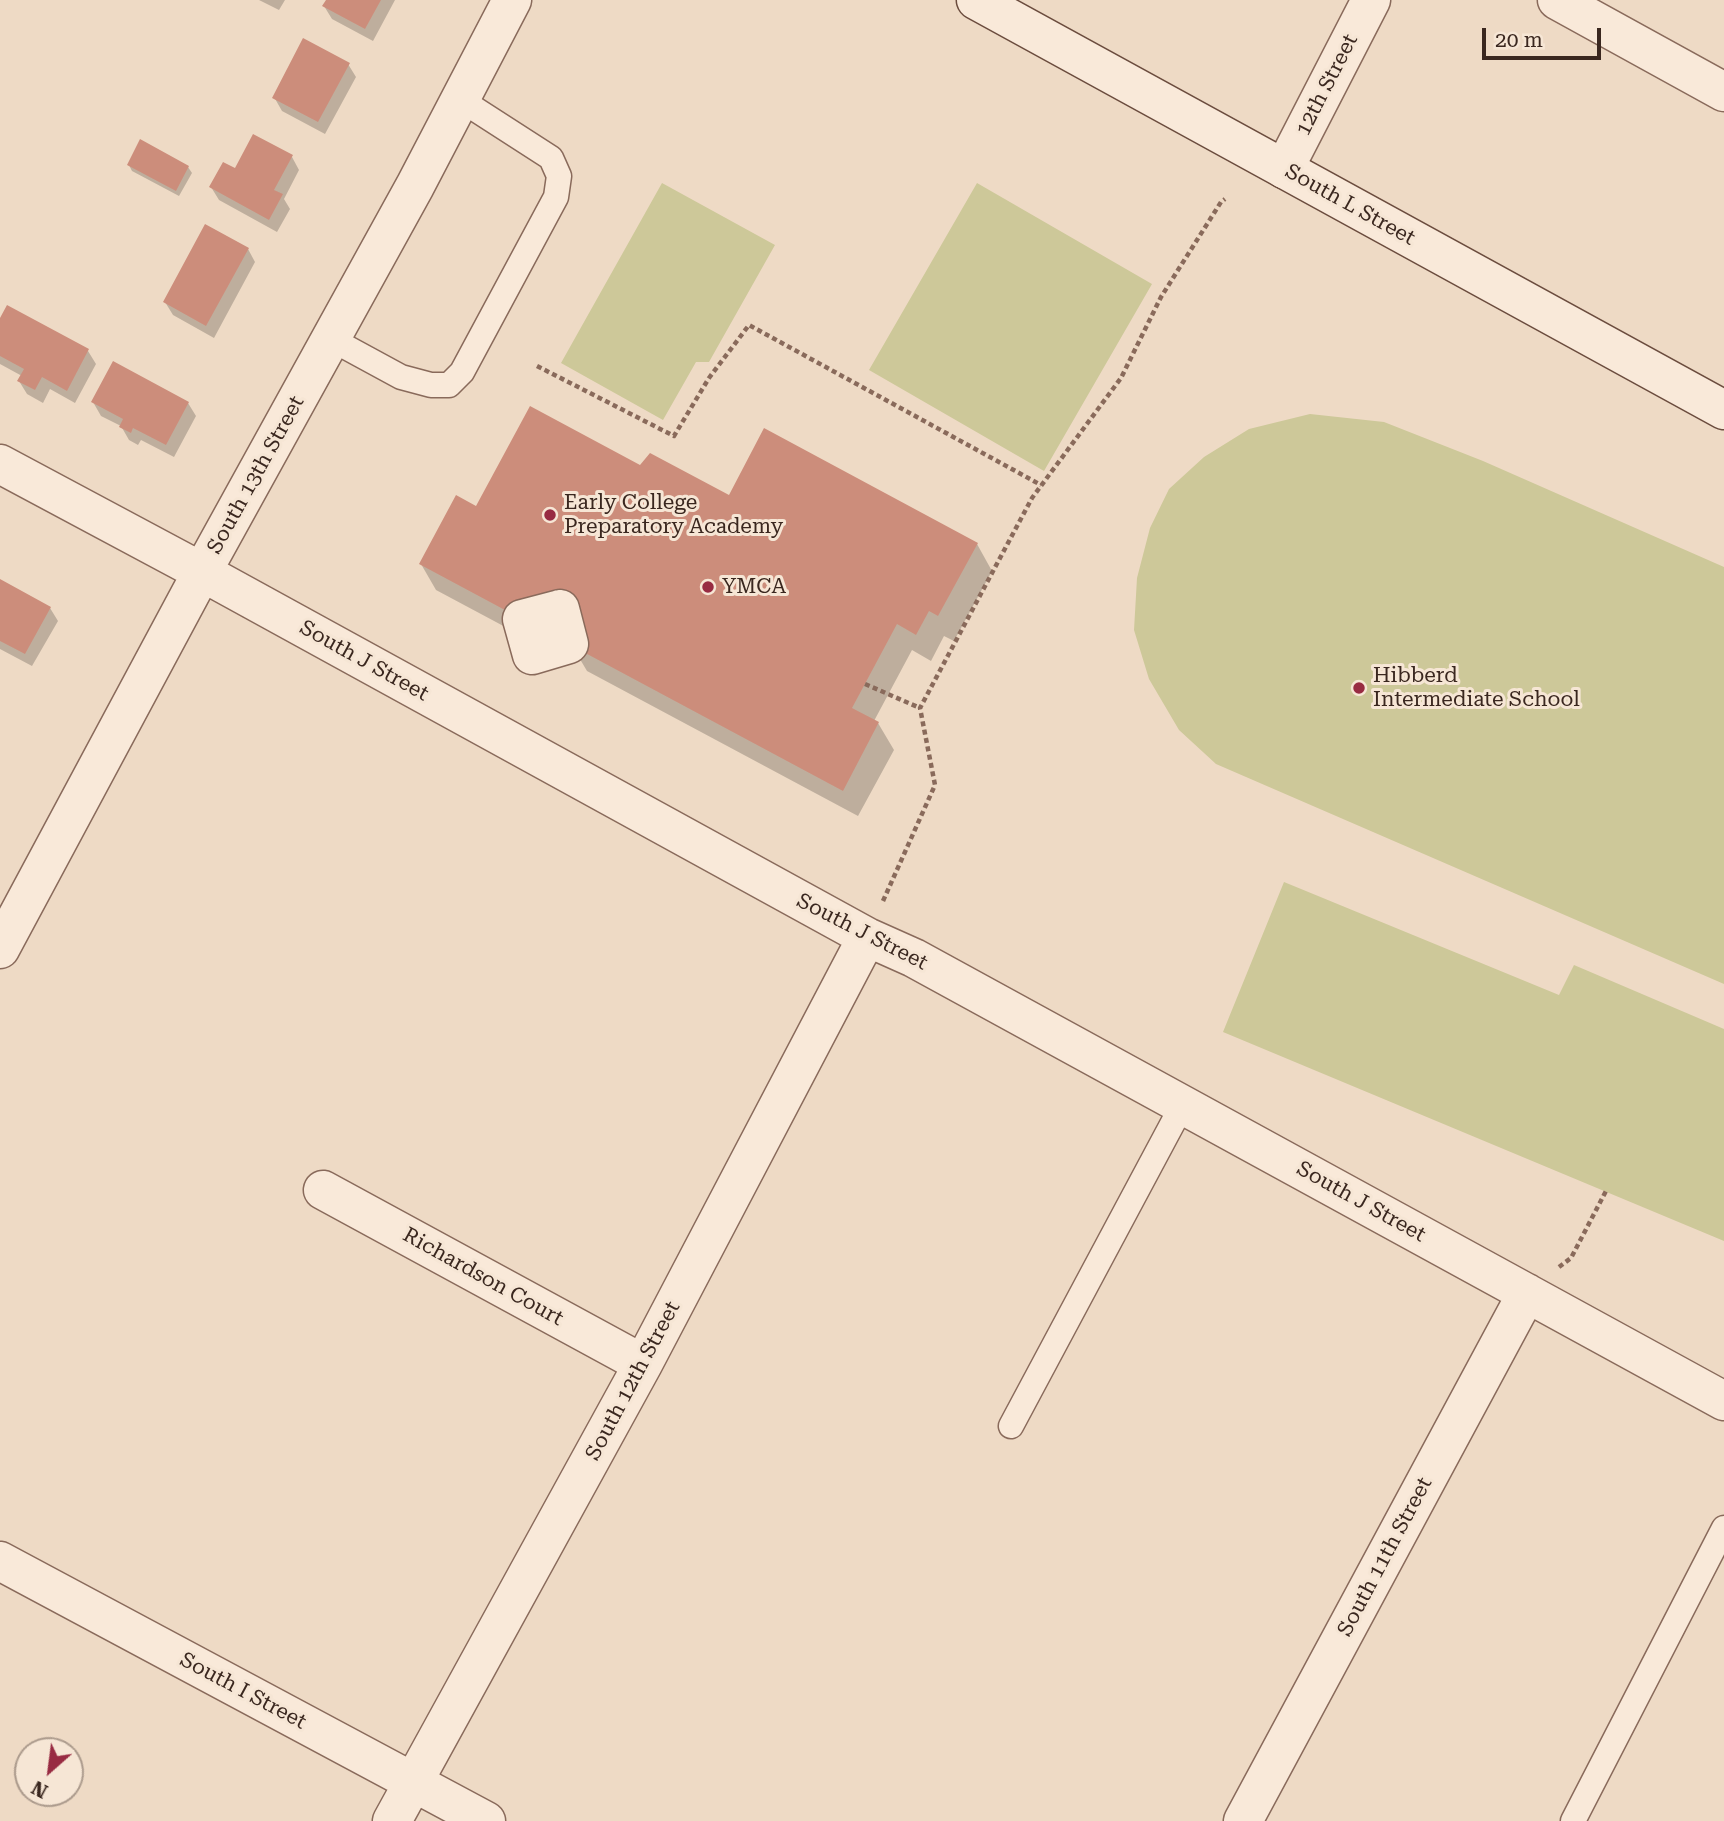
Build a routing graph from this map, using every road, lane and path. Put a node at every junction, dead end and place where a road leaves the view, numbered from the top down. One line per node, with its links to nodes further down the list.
1 (512, 0): 6 (street, South 13th Street)
2 (976, 0): 7 (street, South L Street)
3 (1371, 0): 7 (street, 12th Street)
4 (1557, 0): 5 (street)
5 (1724, 92)
6 (461, 100): 9 (street, South 13th Street); 9 (lane)
7 (1284, 169): 11 (street, South L Street)
8 (1225, 200): 13 (path)
9 (331, 339): 14 (street, South 13th Street)
10 (537, 366): 13 (path)
11 (1724, 410)
12 (0, 464): 14 (street, South J Street)
13 (1042, 485): 16 (path)
14 (202, 572): 17 (street, South J Street); 18 (street, South 13th Street)
15 (865, 684): 16 (path)
16 (920, 708): 17 (path)
17 (867, 937): 19 (street, South J Street); 23 (street, South 12th Street)
18 (0, 949)
19 (1183, 1104): 22 (street, South J Street); 25 (lane)
20 (323, 1191): 23 (street, Richardson Court)
21 (1606, 1191): 22 (path)
22 (1527, 1293): 24 (street, South J Street); 31 (street, South 11th Street)
23 (643, 1364): 28 (street, South 12th Street)
24 (1724, 1401)
25 (1011, 1426)
26 (1724, 1528): 32 (lane)
27 (0, 1561): 28 (street, South I Street)
28 (412, 1782): 29 (street, South 12th Street); 30 (street, South I Street)
29 (391, 1821)
30 (486, 1821)
31 (1243, 1821)
32 (1573, 1821)

